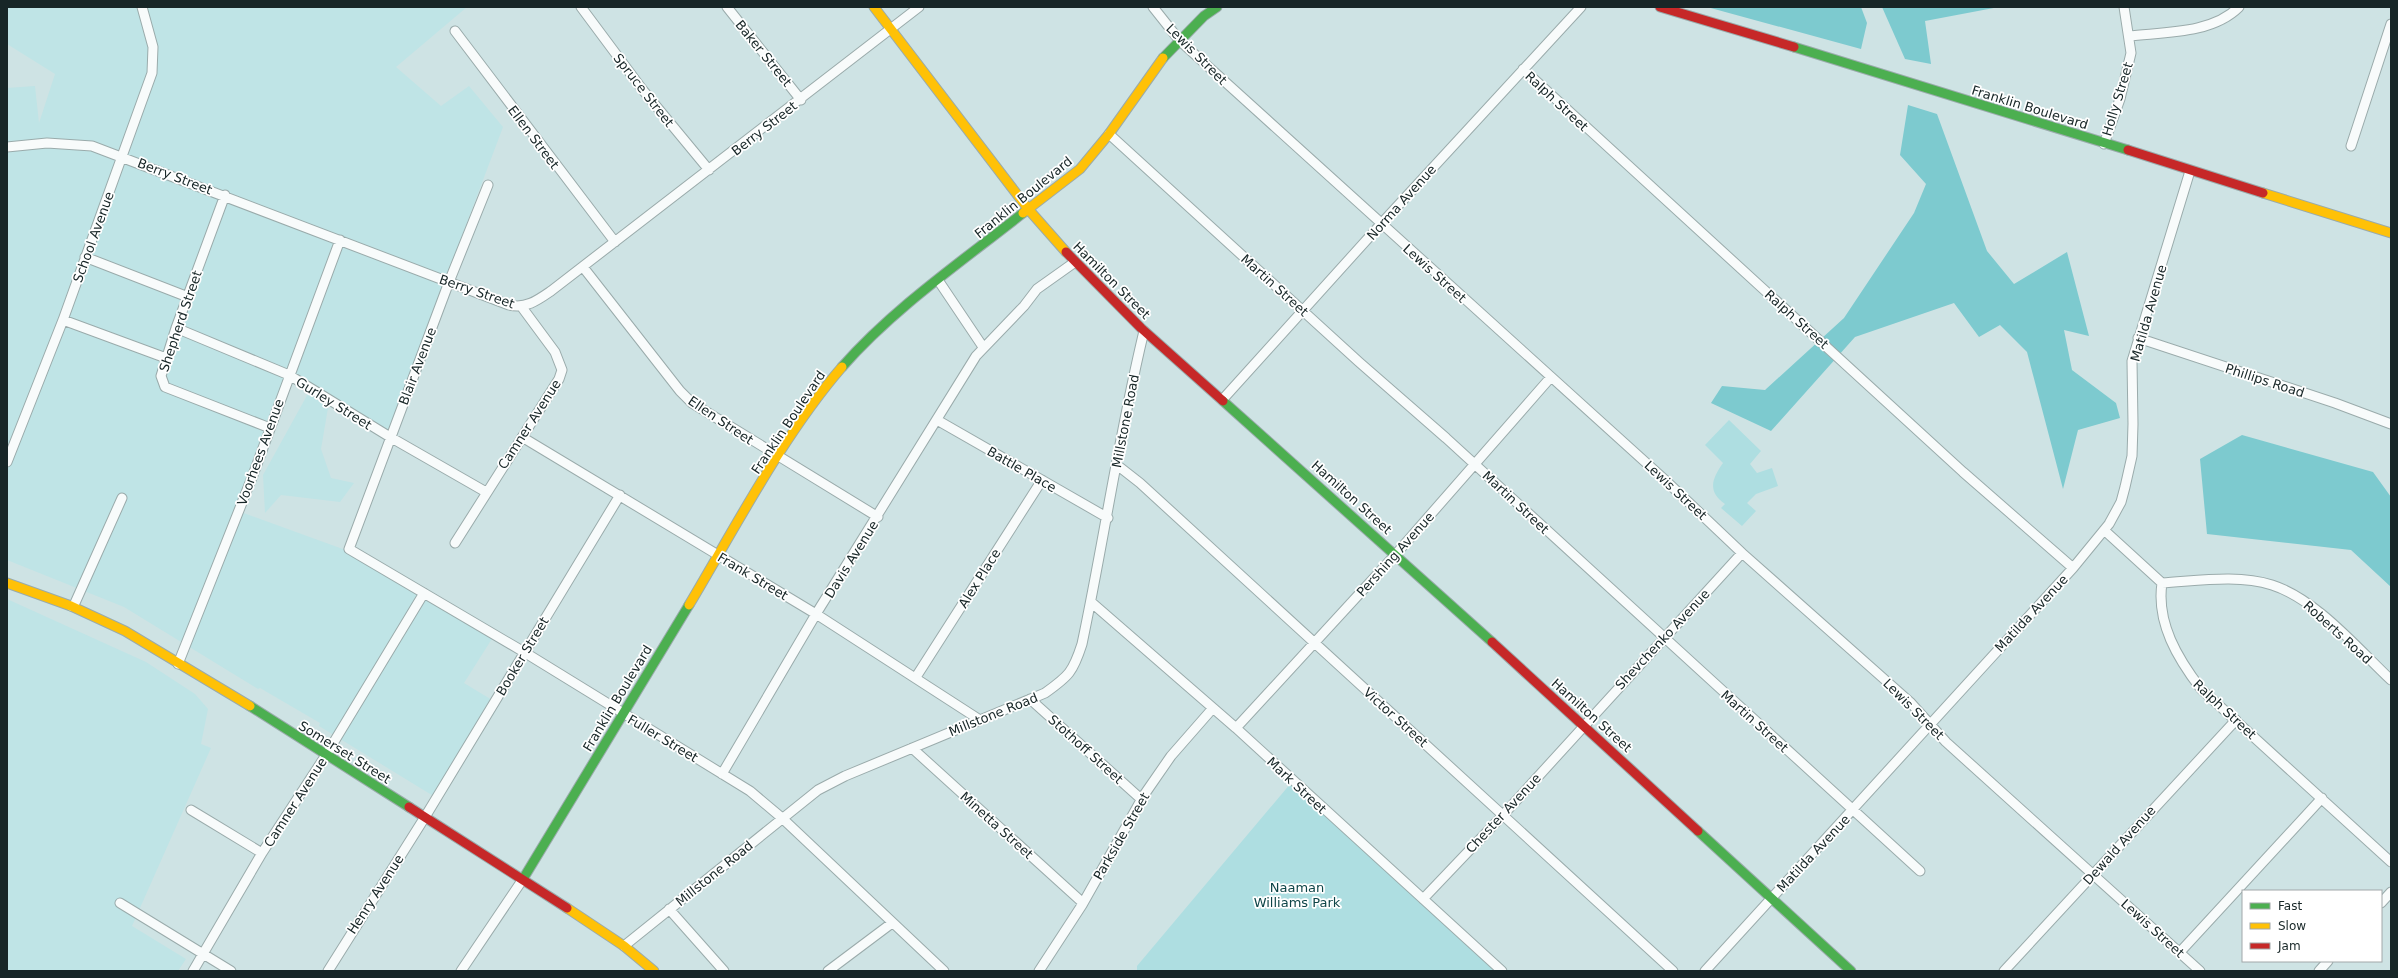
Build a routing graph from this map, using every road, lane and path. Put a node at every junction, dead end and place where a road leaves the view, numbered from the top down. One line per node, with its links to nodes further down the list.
1 (142, 7): 23 (street, School Avenue)
2 (581, 7): 24 (street, Spruce Street)
3 (727, 7): 18 (street, Baker Street)
4 (874, 7): 13 (street, Hamilton Street)
5 (919, 7): 13 (street, Berry Street)
6 (1153, 7): 16 (street, Lewis Street)
7 (1217, 7): 16 (street, Franklin Boulevard)
8 (1581, 7): 17 (street, Norma Avenue)
9 (1660, 7): 20 (street, Franklin Boulevard)
10 (2124, 7): 15 (street, Holly Street)
11 (2239, 7): 15 (street)
12 (2391, 24): 21 (street)
13 (890, 28): 18 (street, Berry Street); 28 (street, Hamilton Street)
14 (455, 31): 32 (street, Ellen Street)
15 (2129, 36): 20 (street, Holly Street)
16 (1180, 41): 19 (street, Franklin Boulevard); 29 (street, Lewis Street)
17 (1522, 69): 29 (street, Norma Avenue); 71 (street, Ralph Street)
18 (801, 100): 24 (street, Berry Street)
19 (1110, 134): 28 (street, Franklin Boulevard); 40 (street, Martin Street)
20 (2104, 144): 25 (street, Franklin Boulevard)
21 (2351, 146)
22 (7, 147): 23 (street, Berry Street)
23 (122, 157): 27 (street, Berry Street); 33 (street, School Avenue)
24 (709, 170): 32 (street, Berry Street)
25 (2190, 171): 30 (street, Franklin Boulevard); 44 (street, Matilda Avenue)
26 (488, 185): 37 (street, Blair Avenue)
27 (225, 195): 31 (street, Berry Street); 38 (street, Shepherd Street)
28 (1028, 210): 34 (street, Hamilton Street); 36 (street, Franklin Boulevard)
29 (1380, 224): 40 (street, Norma Avenue); 48 (street, Lewis Street)
30 (2391, 234)
31 (340, 240): 37 (street, Berry Street); 47 (street, Voorhees Avenue)
32 (615, 242): 35 (street, Berry Street)
33 (86, 257): 38 (street); 41 (street, School Avenue)
34 (1075, 262): 43 (street, Hamilton Street); 45 (street, Davis Avenue)
35 (583, 267): 39 (street, Berry Street); 55 (street, Ellen Street)
36 (938, 280): 45 (street); 55 (street, Franklin Boulevard)
37 (449, 282): 39 (street, Berry Street); 53 (street, Blair Avenue)
38 (188, 297): 42 (street, Shepherd Street)
39 (521, 306): 54 (street, Camner Avenue)
40 (1303, 311): 49 (street, Norma Avenue); 58 (street, Martin Street)
41 (63, 320): 46 (street); 56 (street, School Avenue)
42 (176, 328): 46 (street, Shepherd Street); 47 (street, Gurley Street)
43 (1144, 331): 49 (street, Hamilton Street); 57 (street, Millstone Road)
44 (2138, 338): 51 (street, Phillips Road); 65 (street, Matilda Avenue)
45 (984, 347): 50 (street, Davis Avenue)
46 (166, 358): 52 (street, Shepherd Street)
47 (289, 375): 52 (street, Voorhees Avenue); 53 (street, Gurley Street)
48 (1551, 377): 58 (street, Pershing Avenue); 68 (street, Lewis Street)
49 (1223, 399): 69 (street, Hamilton Street)
50 (937, 420): 59 (street, Battle Place); 63 (street, Davis Avenue)
51 (2391, 424)
52 (270, 428): 81 (street, Voorhees Avenue)
53 (390, 437): 60 (street, Gurley Street); 67 (street, Blair Avenue)
54 (522, 437): 60 (street, Camner Avenue); 61 (street, Frank Street)
55 (778, 457): 63 (street, Ellen Street); 70 (street, Franklin Boulevard)
56 (7, 462)
57 (1117, 465): 64 (street, Millstone Road); 79 (street, Victor Street)
58 (1476, 465): 69 (street, Pershing Avenue); 78 (street, Martin Street)
59 (1042, 480): 64 (street, Battle Place); 82 (street, Alex Place)
60 (486, 492): 66 (street, Camner Avenue)
61 (620, 495): 70 (street, Frank Street); 80 (street, Booker Street)
62 (122, 498): 76 (street)
63 (878, 517): 77 (street, Davis Avenue)
64 (1108, 518): 75 (street, Millstone Road)
65 (2104, 530): 71 (street, Matilda Avenue); 73 (street)
66 (455, 543)
67 (349, 549): 74 (street, Fuller Street)
68 (1742, 553): 78 (street, Shevchenko Avenue); 89 (street, Lewis Street)
69 (1396, 554): 79 (street, Pershing Avenue); 90 (street, Hamilton Street)
70 (720, 555): 77 (street, Frank Street); 86 (street, Franklin Boulevard)
71 (2073, 568): 89 (street, Matilda Avenue)
72 (7, 583): 76 (street, Somerset Street)
73 (2162, 583): 83 (street, Roberts Road); 88 (street, Ralph Street)
74 (424, 594): 80 (street, Fuller Street); 93 (street, Camner Avenue)
75 (1091, 602): 84 (street, Millstone Road); 85 (street, Mark Street)
76 (71, 606): 81 (street, Somerset Street)
77 (816, 614): 82 (street, Frank Street); 94 (street, Davis Avenue)
78 (1663, 637): 90 (street, Shevchenko Avenue); 98 (street, Martin Street)
79 (1314, 642): 91 (street, Pershing Avenue); 99 (street, Victor Street)
80 (524, 652): 86 (street, Fuller Street); 100 (street, Booker Street)
81 (178, 664): 93 (street, Somerset Street)
82 (916, 677): 87 (street, Frank Street)
83 (2391, 680)
84 (1030, 699): 87 (street, Millstone Road); 96 (street, Stothoff Street)
85 (1213, 708): 91 (street, Mark Street); 96 (street, Parkside Street)
86 (622, 714): 94 (street, Fuller Street); 106 (street, Franklin Boulevard)
87 (980, 720): 92 (street, Millstone Road)
88 (2236, 720): 95 (street, Ralph Street); 105 (street, Dewald Avenue)
89 (1930, 724): 98 (street, Matilda Avenue); 105 (street, Lewis Street)
90 (1583, 725): 99 (street, Chester Avenue); 108 (street, Hamilton Street)
91 (1236, 728): 109 (street, Mark Street)
92 (912, 748): 101 (street, Millstone Road); 112 (street, Minetta Street)
93 (326, 755): 100 (street, Somerset Street); 102 (street, Camner Avenue)
94 (722, 774): 101 (street, Fuller Street)
95 (2322, 798): 103 (street, Ralph Street); 116 (street)
96 (1141, 799): 112 (street, Parkside Street)
97 (191, 810): 102 (street)
98 (1852, 810): 104 (street, Martin Street); 108 (street, Matilda Avenue)
99 (1503, 815): 109 (street, Chester Avenue); 129 (street, Victor Street)
100 (425, 817): 106 (street, Somerset Street); 121 (street, Henry Avenue)
101 (782, 818): 113 (street, Millstone Road); 114 (street, Fuller Street)
102 (262, 854): 117 (street, Camner Avenue)
103 (2391, 862)
104 (1920, 871)
105 (2093, 874): 116 (street, Lewis Street); 132 (street, Dewald Avenue)
106 (523, 879): 115 (street, Somerset Street); 122 (street)
107 (2391, 892): 110 (street)
108 (1772, 898): 130 (street, Matilda Avenue); 131 (street, Hamilton Street)
109 (1423, 899): 128 (street, Mark Street)
110 (2382, 902)
111 (120, 903): 117 (street)
112 (1083, 903): 127 (street, Parkside Street)
113 (669, 909): 115 (street, Millstone Road); 124 (street)
114 (892, 923): 125 (street); 126 (street, Fuller Street)
115 (624, 946): 123 (street, Somerset Street)
116 (2180, 952): 133 (street, Lewis Street)
117 (204, 953): 119 (street, Camner Avenue); 120 (street)
118 (2327, 962): 134 (street)
119 (193, 971)
120 (231, 971)
121 (328, 971)
122 (461, 971)
123 (654, 971)
124 (724, 971)
125 (828, 971)
126 (944, 971)
127 (1039, 971)
128 (1502, 971)
129 (1673, 971)
130 (1705, 971)
131 (1851, 971)
132 (2004, 971)
133 (2200, 971)
134 (2319, 971)

